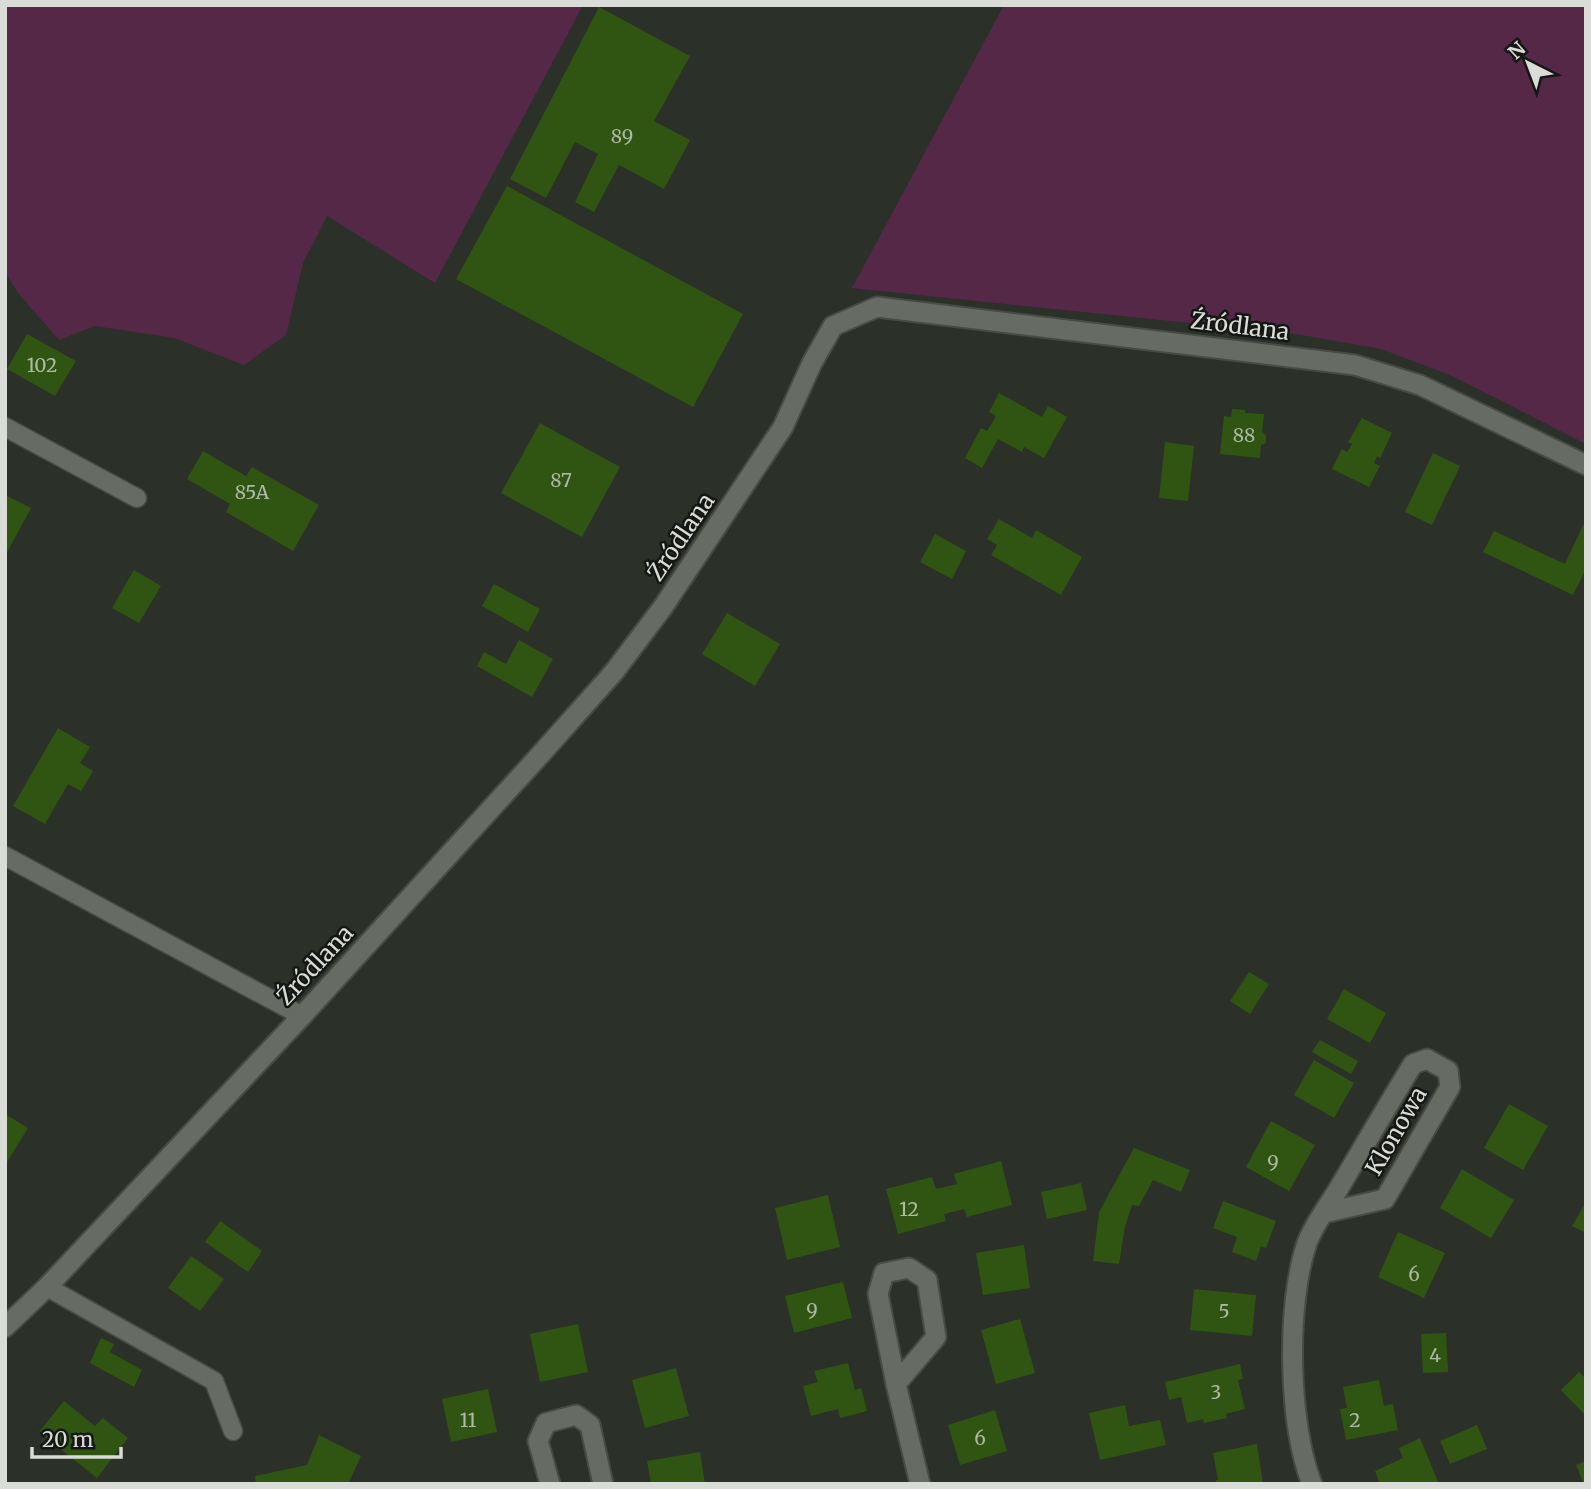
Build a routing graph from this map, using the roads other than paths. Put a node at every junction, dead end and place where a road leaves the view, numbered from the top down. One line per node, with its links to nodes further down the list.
1 (5, 427): 3 (lane)
2 (1586, 465): 5 (street, Źródlana)
3 (138, 498)
4 (5, 856): 5 (lane)
5 (302, 1016): 7 (street, Źródlana)
6 (1324, 1213): 6 (street, Klonowa); 14 (street, Klonowa)
7 (47, 1287): 8 (street, Źródlana); 10 (lane)
8 (5, 1327)
9 (896, 1384): 9 (street); 13 (street)
10 (233, 1431)
11 (550, 1484): 12 (street)
12 (603, 1484)
13 (920, 1484)
14 (1312, 1484)

